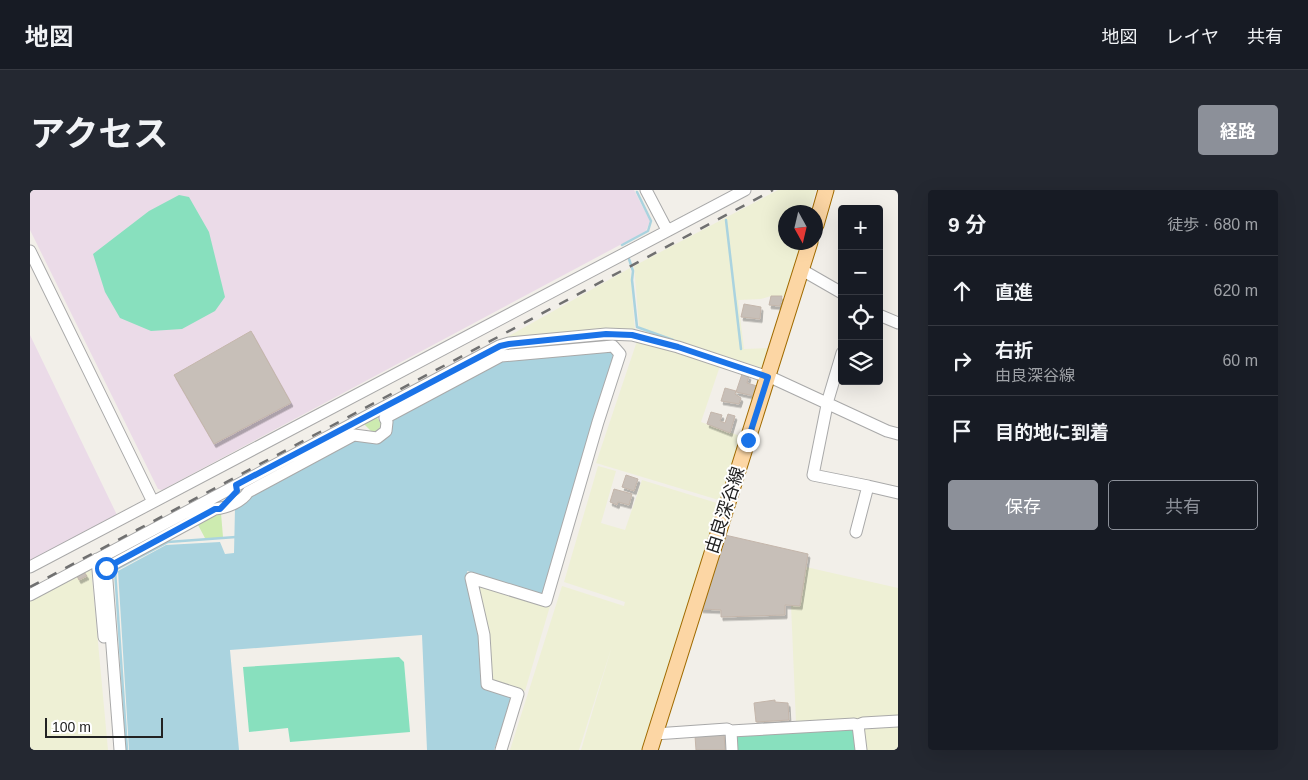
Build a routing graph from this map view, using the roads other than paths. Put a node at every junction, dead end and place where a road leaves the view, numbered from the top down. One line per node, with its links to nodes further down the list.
1 (646, 190): 5 (street)
2 (745, 190): 5 (street)
3 (826, 190): 4 (main road)
4 (822, 205)
5 (667, 230): 19 (street)
6 (808, 250): 8 (main road, 由良深谷線)
7 (30, 251): 19 (street)
8 (802, 270): 9 (street); 13 (main road, 由良深谷線)
9 (838, 291)
10 (883, 317): 11 (street)
11 (898, 323)
12 (838, 367): 14 (street)
13 (768, 377): 14 (street); 16 (street); 28 (main road, 由良深谷線)
14 (828, 403): 15 (street); 17 (street)
15 (898, 434)
16 (236, 485): 20 (street); 22 (street)
17 (868, 486): 18 (street); 21 (street)
18 (898, 493)
19 (153, 502): 23 (street)
20 (220, 509): 30 (street); 31 (street)
21 (856, 532)
22 (96, 559): 24 (street); 29 (street)
23 (30, 568)
24 (30, 595)
25 (898, 721): 26 (street)
26 (858, 725): 27 (street); 34 (street)
27 (731, 731): 28 (street); 33 (street)
28 (659, 733): 32 (main road, 由良深谷線)
29 (113, 750)
30 (120, 750)
31 (501, 750)
32 (650, 750)
33 (732, 750)
34 (861, 750)

